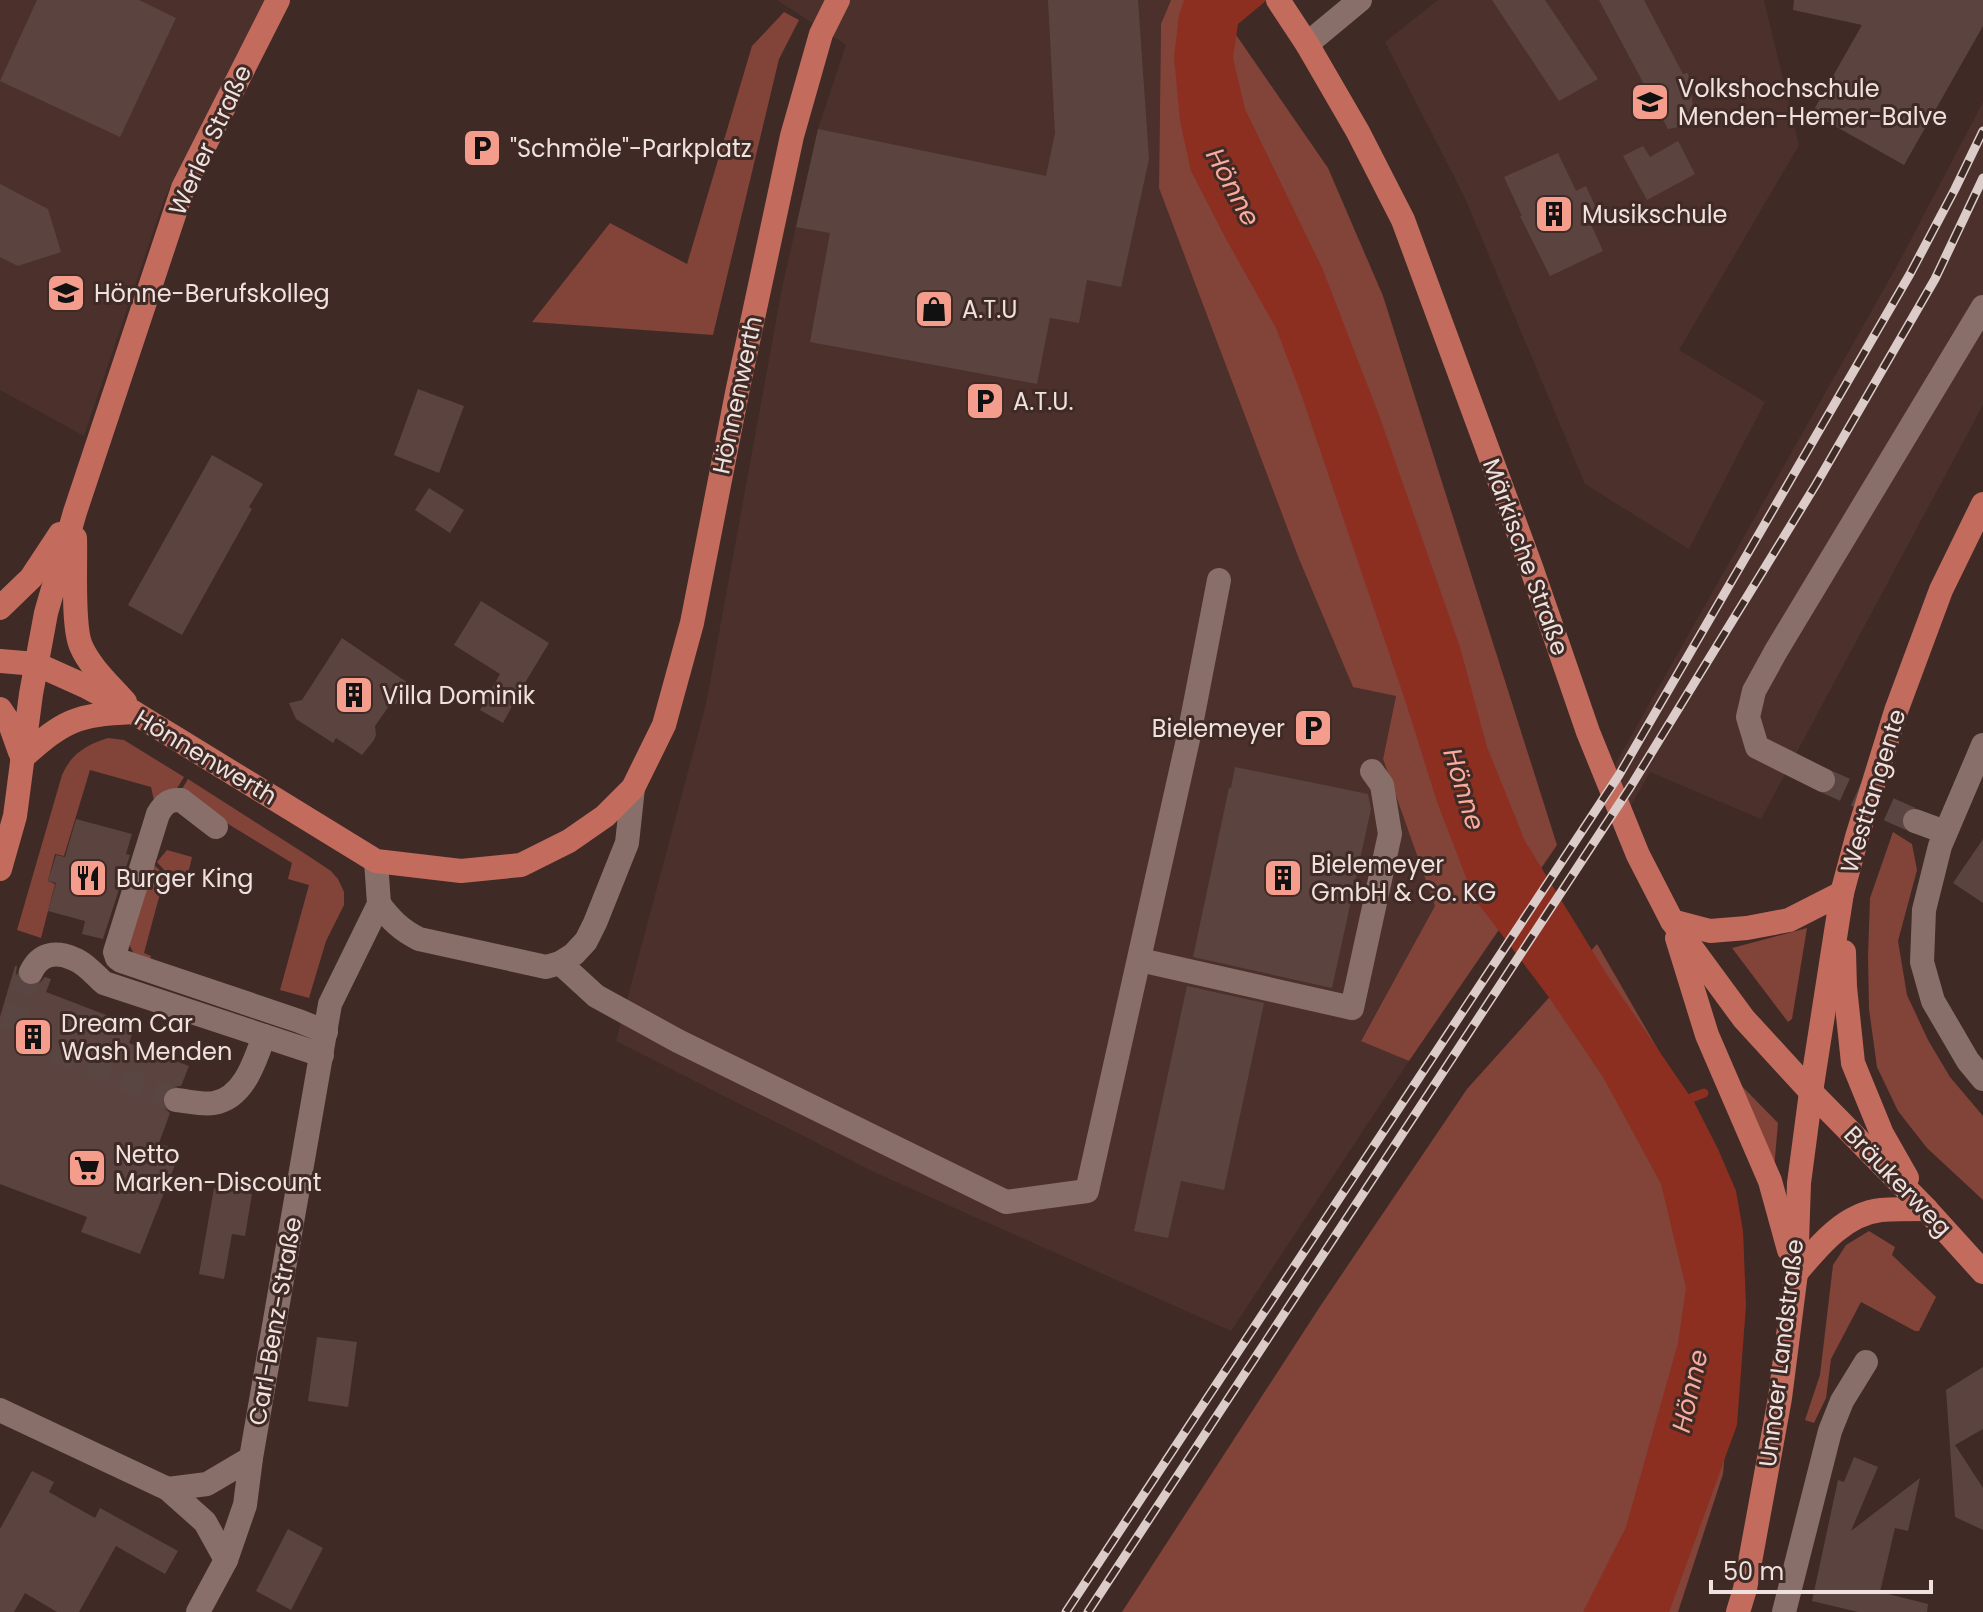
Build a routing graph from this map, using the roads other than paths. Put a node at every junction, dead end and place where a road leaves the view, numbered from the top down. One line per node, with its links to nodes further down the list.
1 (278, 0): 8 (main road, Werler Straße)
2 (838, 0): 19 (main road, Hönnenwerth)
3 (1278, 0): 5 (main road, Märkische Straße)
4 (1360, 0): 5 (street)
5 (1307, 44): 27 (main road, Märkische Straße)
6 (1983, 307): 18 (street)
7 (1983, 504): 25 (main road, Westtangente)
8 (75, 512): 10 (main road, Werler Straße); 12 (main road, Werler Straße); 14 (main road)
9 (1219, 580): 28 (street)
10 (0, 608)
11 (0, 661): 12 (main road)
12 (36, 664): 14 (main road, Hönnenwerth); 16 (main road, Werler Straße)
13 (0, 709): 16 (main road)
14 (133, 712): 16 (main road); 23 (main road, Hönnenwerth)
15 (1983, 745): 22 (street)
16 (22, 758): 24 (main road, Werler Straße)
17 (1372, 771): 28 (street)
18 (1823, 780)
19 (633, 788): 23 (main road, Hönnenwerth); 29 (street, Hönnenwerth)
20 (1915, 821): 22 (street)
21 (216, 827): 32 (street)
22 (1945, 832): 33 (street)
23 (376, 861): 26 (street)
24 (0, 869)
25 (1842, 893): 27 (main road); 34 (main road, Westtangente); 36 (main road)
26 (379, 904): 29 (street); 32 (street, Carl-Benz-Straße)
27 (1672, 921): 34 (main road, Märkische Straße); 38 (main road)
28 (1140, 960): 29 (street)
29 (560, 963)
30 (31, 972): 31 (street)
31 (264, 1036): 32 (street); 35 (street)
32 (324, 1043): 41 (street, Carl-Benz-Straße)
33 (1983, 1079)
34 (1811, 1092): 36 (main road, Bräukerweg); 38 (main road, Unnaer Landstraße)
35 (176, 1100)
36 (1926, 1209): 37 (main road, Bräukerweg); 38 (main road)
37 (1983, 1272)
38 (1796, 1273): 45 (main road, Unnaer Landstraße)
39 (1866, 1362): 46 (street)
40 (0, 1410): 42 (street)
41 (251, 1458): 42 (street, Carl-Benz-Straße); 43 (street, Carl-Benz-Straße)
42 (168, 1489): 43 (street)
43 (226, 1560): 44 (street, Carl-Benz-Straße)
44 (198, 1612)
45 (1738, 1612)
46 (1784, 1612)

